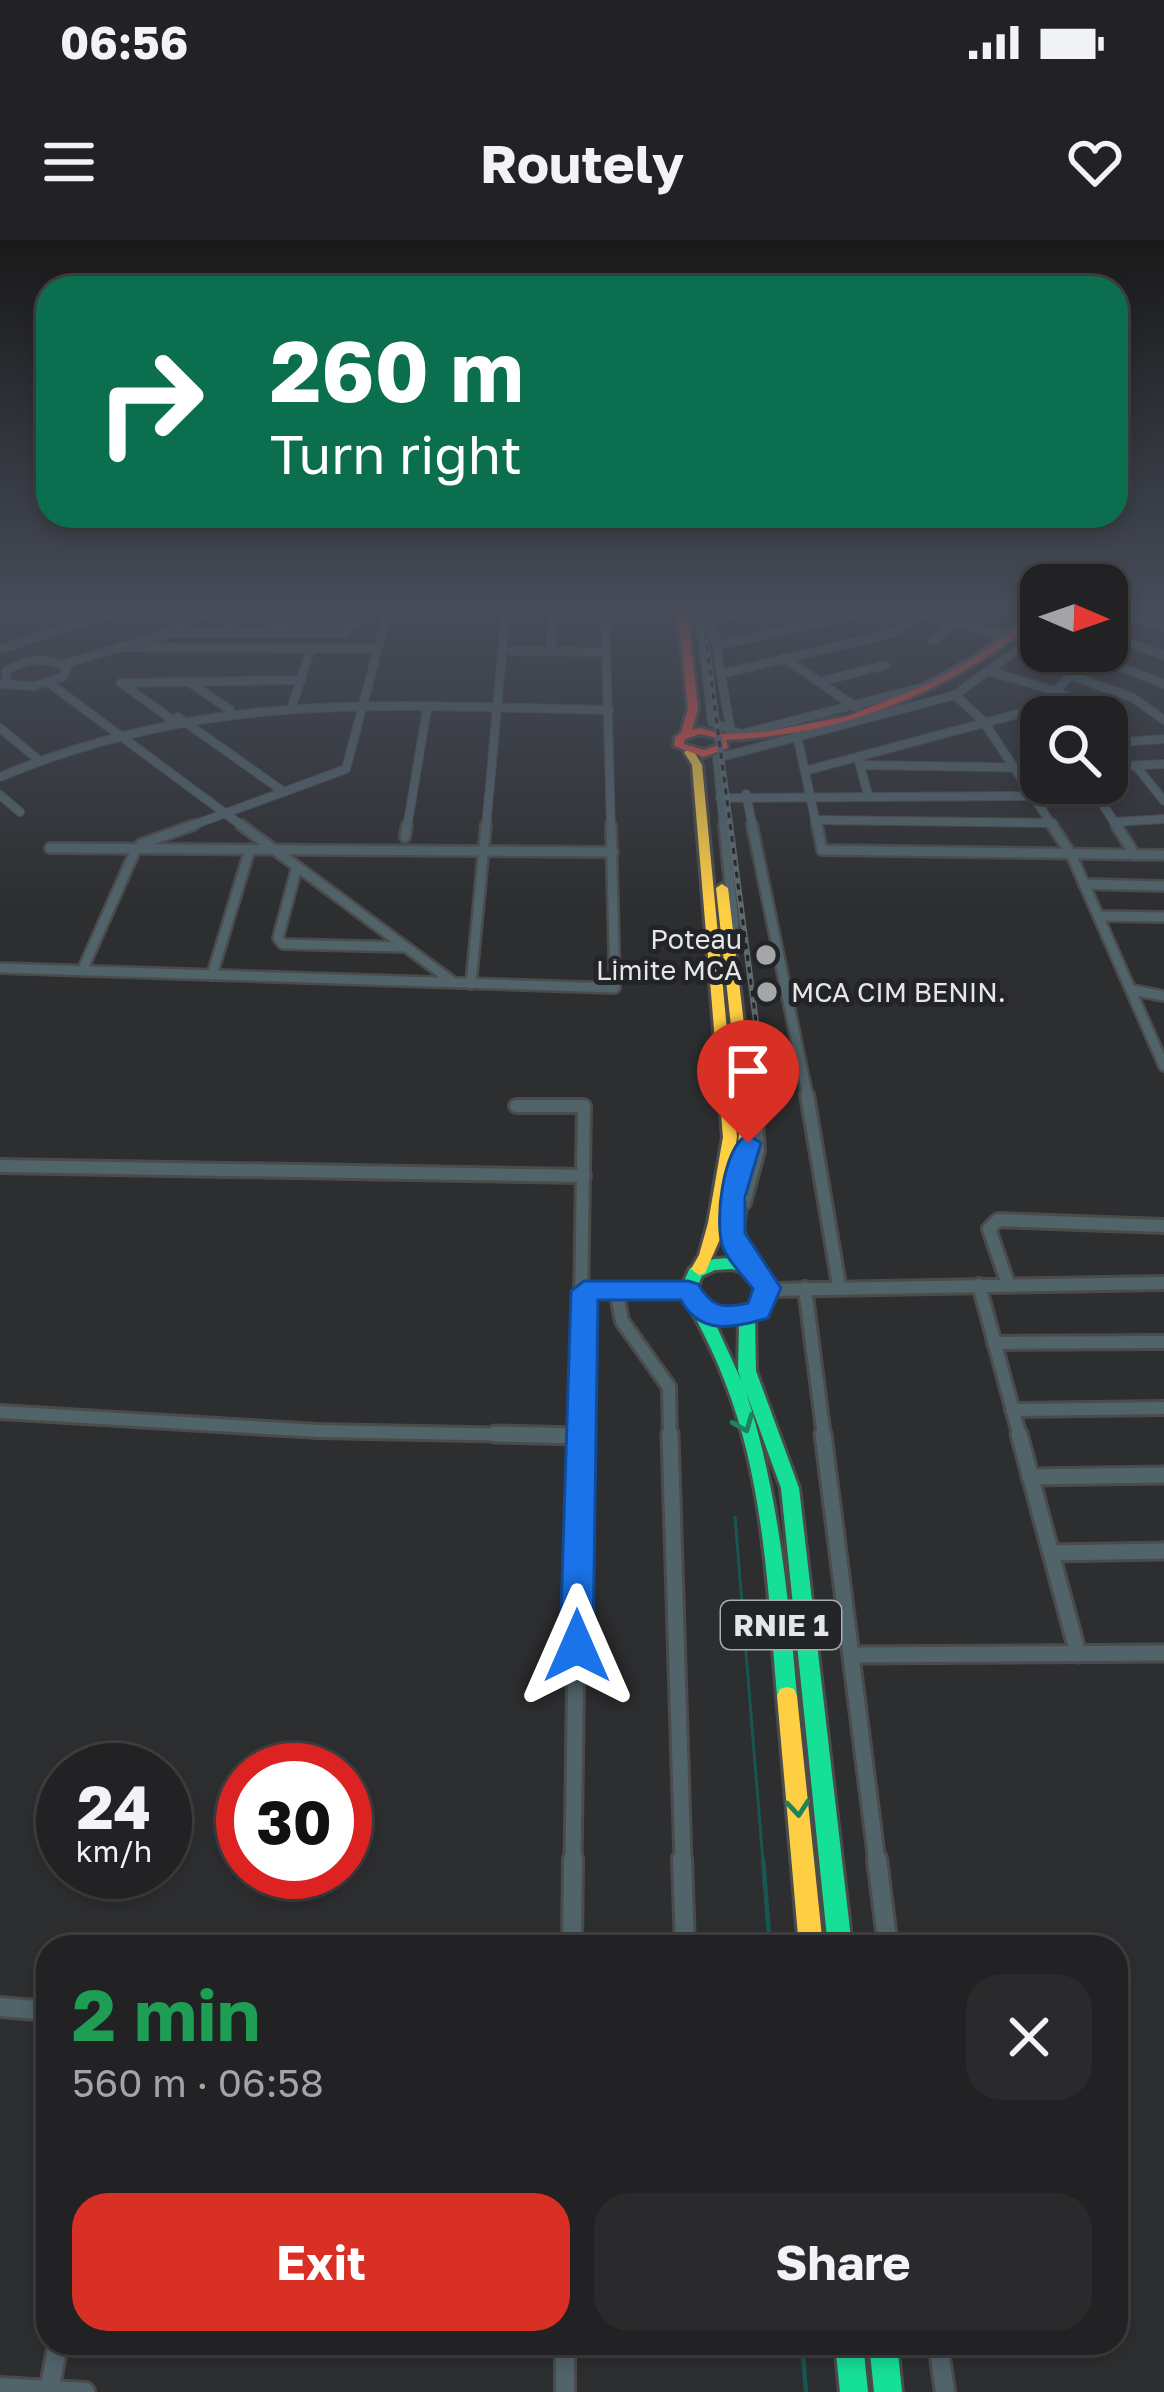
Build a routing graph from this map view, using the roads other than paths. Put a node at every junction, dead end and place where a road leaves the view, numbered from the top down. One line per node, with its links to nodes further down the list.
1 (86, 710): 20 (street)
2 (162, 710): 17 (street)
3 (227, 710): 17 (street)
4 (361, 710): 36 (street)
5 (428, 710): 52 (street)
6 (499, 710): 57 (street)
7 (609, 710): 58 (street)
8 (693, 710): 25 (main road)
9 (714, 710): 23 (main road)
10 (720, 710): 23 (street)
11 (847, 710): 23 (street)
12 (858, 710): 23 (main road)
13 (882, 710): 21 (main road)
14 (894, 710): 21 (street)
15 (972, 710): 18 (street)
16 (1020, 710): 18 (street)
17 (174, 718): 20 (street); 36 (street)
18 (984, 722): 27 (street); 31 (street)
19 (0, 728): 26 (street)
20 (118, 734): 26 (street); 47 (street)
21 (798, 736): 23 (main road); 33 (street); 42 (street)
22 (1164, 739): 24 (street)
23 (719, 741): 25 (main road); 80 (main road)
24 (1129, 741)
25 (688, 742): 81 (main road)
26 (40, 760): 35 (street)
27 (859, 761): 31 (street); 33 (street); 40 (street)
28 (1164, 764): 30 (street)
29 (1128, 766): 30 (street)
30 (1136, 766): 43 (street)
31 (1016, 768): 32 (street); 34 (street)
32 (1020, 768)
33 (806, 770): 38 (street)
34 (1020, 774)
35 (0, 777)
36 (284, 792): 47 (street)
37 (746, 794): 38 (street); 42 (street); 84 (street)
38 (810, 794): 40 (street); 48 (street)
39 (0, 795): 46 (street)
40 (868, 795): 41 (street)
41 (1020, 796)
42 (720, 798): 80 (street)
43 (1164, 801)
44 (1041, 804): 51 (street)
45 (1102, 804): 50 (street)
46 (20, 812)
47 (225, 813): 54 (street); 56 (street)
48 (815, 820): 51 (street); 59 (street)
49 (1164, 820): 50 (street)
50 (1114, 822): 60 (street)
51 (1053, 823): 59 (street)
52 (405, 838)
53 (50, 848): 54 (street)
54 (133, 849): 55 (street); 69 (street)
55 (250, 849): 56 (street); 70 (street)
56 (276, 850): 57 (street); 62 (street)
57 (483, 851): 58 (street); 72 (street)
58 (613, 852): 72 (street)
59 (1071, 854): 60 (street); 63 (street)
60 (1135, 855): 61 (street)
61 (1164, 855)
62 (298, 867): 67 (street); 67 (street)
63 (1084, 884): 64 (street); 65 (street)
64 (1164, 886)
65 (1099, 916): 66 (street); 73 (street)
66 (1164, 917)
67 (405, 947): 71 (street)
68 (0, 968): 69 (street)
69 (82, 971): 70 (street)
70 (212, 975): 71 (street)
71 (454, 983): 72 (street)
72 (471, 984)
73 (1132, 990): 74 (street); 75 (street)
74 (1164, 996)
75 (1164, 1066)
76 (516, 1106): 78 (street)
77 (0, 1166): 78 (street)
78 (584, 1176): 88 (street)
79 (1164, 1226): 83 (street)
80 (747, 1263): 81 (main road); 87 (main road)
81 (696, 1272): 90 (main road)
82 (1164, 1283): 83 (street)
83 (1008, 1284): 85 (street)
84 (838, 1285): 85 (street); 86 (street)
85 (979, 1285): 94 (street)
86 (806, 1288): 87 (street); 105 (street)
87 (767, 1290): 92 (main road)
88 (584, 1291): 89 (street); 98 (street)
89 (616, 1291): 90 (street); 107 (street)
90 (688, 1291): 91 (main road, RNIE 1)
91 (706, 1314): 92 (main road); 108 (main road, RNIE 1, one-way to 108)
92 (747, 1317): 109 (main road, RNIE 1)
93 (1164, 1342): 94 (street)
94 (994, 1343): 96 (street)
95 (1164, 1408): 96 (street)
96 (1012, 1410): 100 (street)
97 (0, 1412): 98 (street)
98 (579, 1436): 106 (street)
99 (1164, 1475): 100 (street)
100 (1030, 1477): 102 (street)
101 (1164, 1551): 102 (street)
102 (1051, 1553): 104 (street)
103 (1164, 1653): 104 (street)
104 (1078, 1654): 105 (street)
105 (852, 1655): 110 (street)
106 (572, 1935)
107 (685, 1935)
108 (811, 1935)
109 (839, 1935)
110 (887, 1935)
111 (0, 2007): 112 (street)
112 (36, 2010)
113 (56, 2355): 119 (street)
114 (565, 2355): 121 (street)
115 (850, 2355): 122 (main road)
116 (884, 2355): 123 (main road)
117 (940, 2355): 124 (street)
118 (0, 2387): 119 (street)
119 (49, 2391): 120 (street)
120 (85, 2392)
121 (565, 2392)
122 (854, 2392)
123 (888, 2392)
124 (945, 2392)

